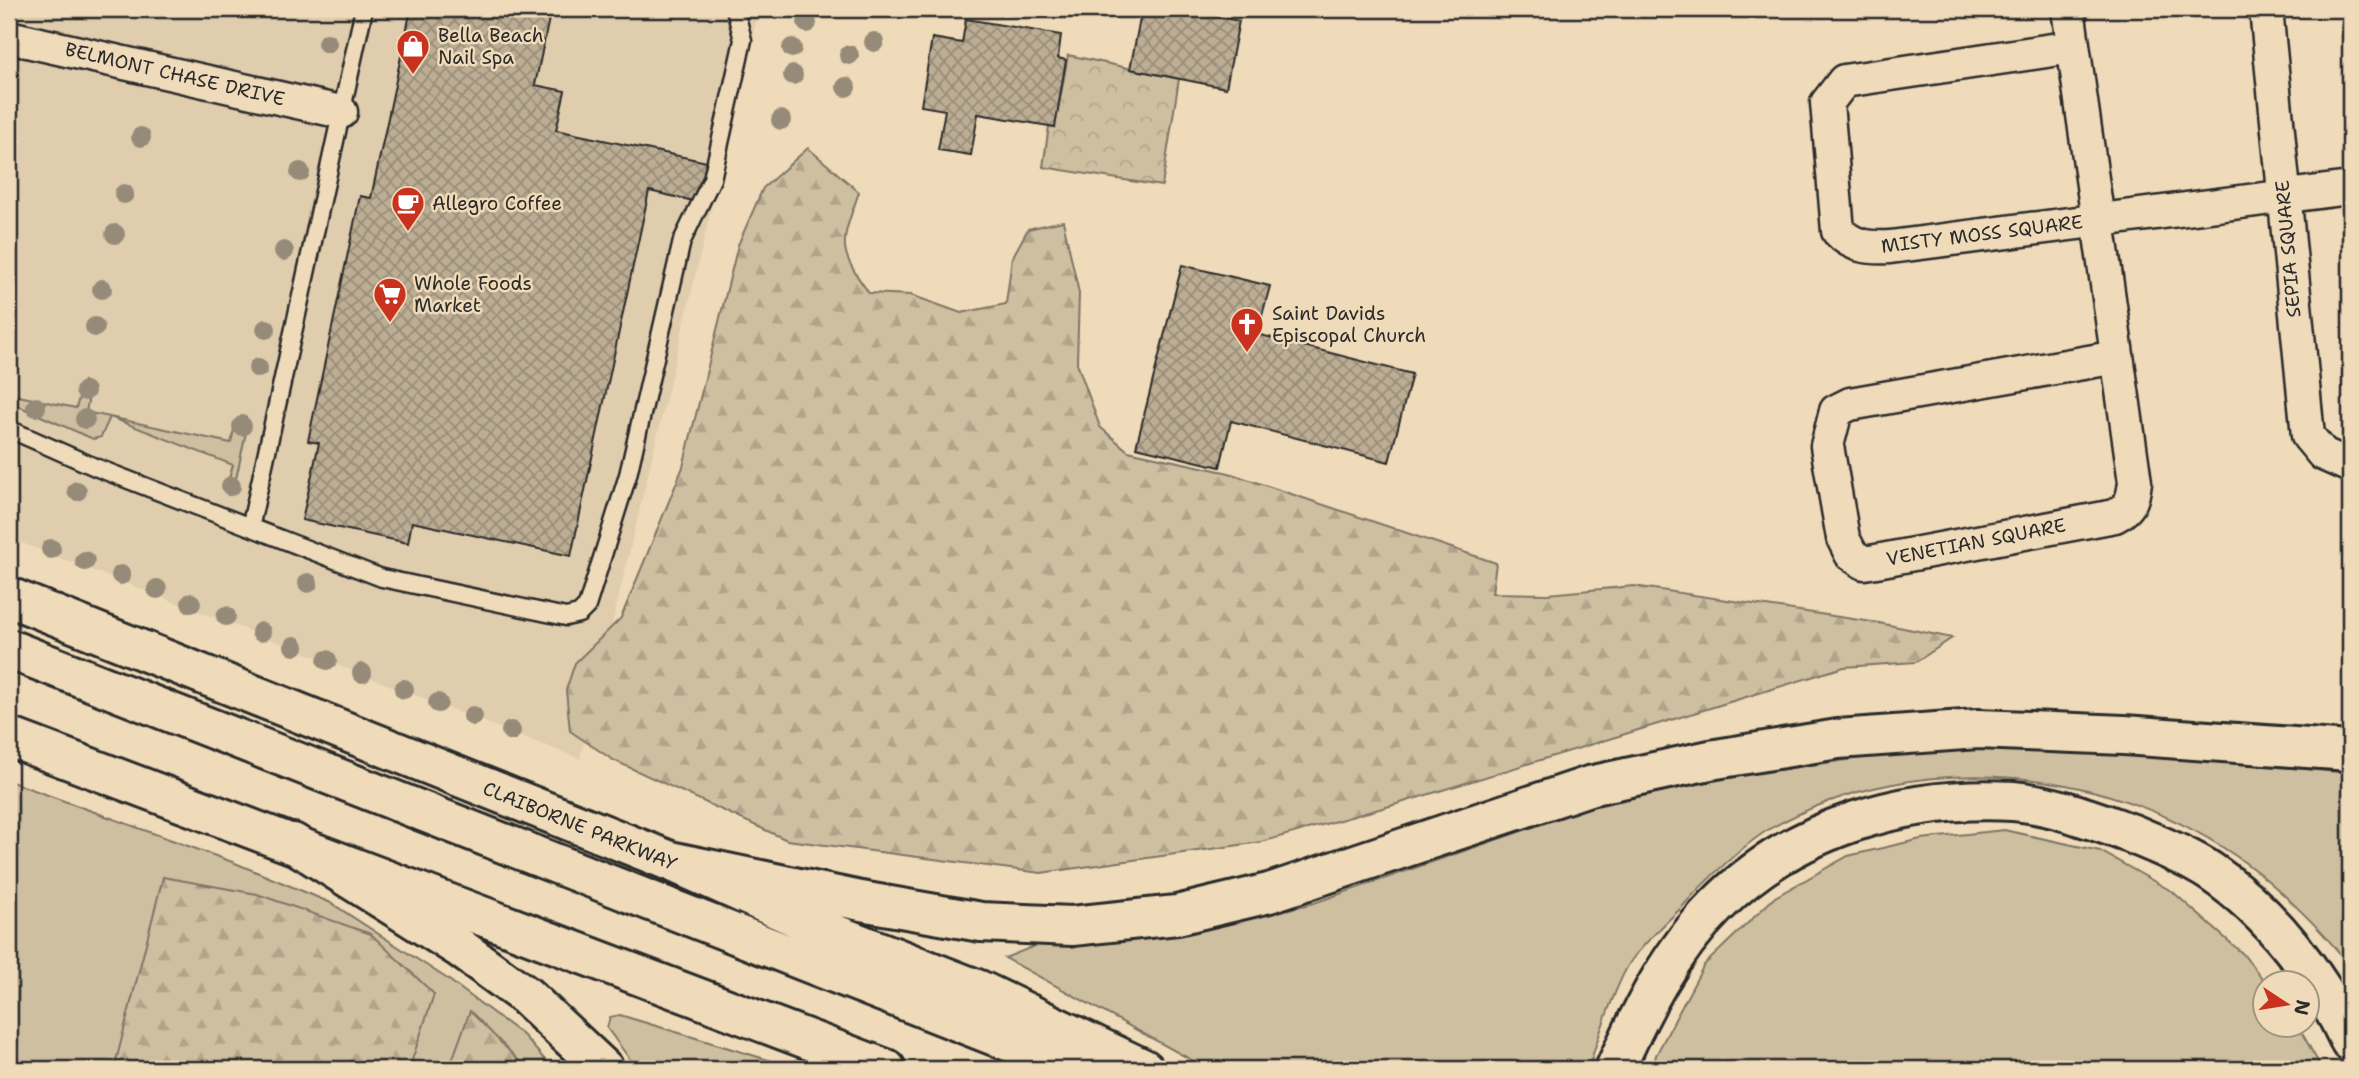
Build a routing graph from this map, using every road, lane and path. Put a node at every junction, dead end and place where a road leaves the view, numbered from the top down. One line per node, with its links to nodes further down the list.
1 (364, 9): 7 (lane)
2 (735, 9): 14 (lane)
3 (2068, 9): 6 (street, VENETIAN SQUARE)
4 (2266, 9): 9 (street, SEPIA SQUARE)
5 (9, 37): 7 (street, BELMONT CHASE DRIVE)
6 (2073, 47): 10 (street, VENETIAN SQUARE); 10 (street, MISTY MOSS SQUARE)
7 (341, 112): 14 (lane)
8 (2350, 188): 9 (street, MISTY MOSS SQUARE)
9 (2284, 197): 10 (street, MISTY MOSS SQUARE); 13 (street, SEPIA SQUARE)
10 (2098, 221): 11 (street, VENETIAN SQUARE)
11 (2117, 356): 11 (street, VENETIAN SQUARE)
12 (9, 429): 14 (lane)
13 (2350, 466)
14 (251, 524)
15 (9, 597): 20 (main road, CLAIBORNE PARKWAY)
16 (9, 649): 24 (main road)
17 (9, 737): 19 (main road)
18 (2350, 751): 20 (main road)
19 (293, 843): 22 (main road); 23 (main road)
20 (670, 861): 25 (main road, CLAIBORNE PARKWAY)
21 (2350, 1041): 26 (main road)
22 (604, 1069)
23 (886, 1069)
24 (1079, 1069)
25 (1144, 1069)
26 (1615, 1069)

